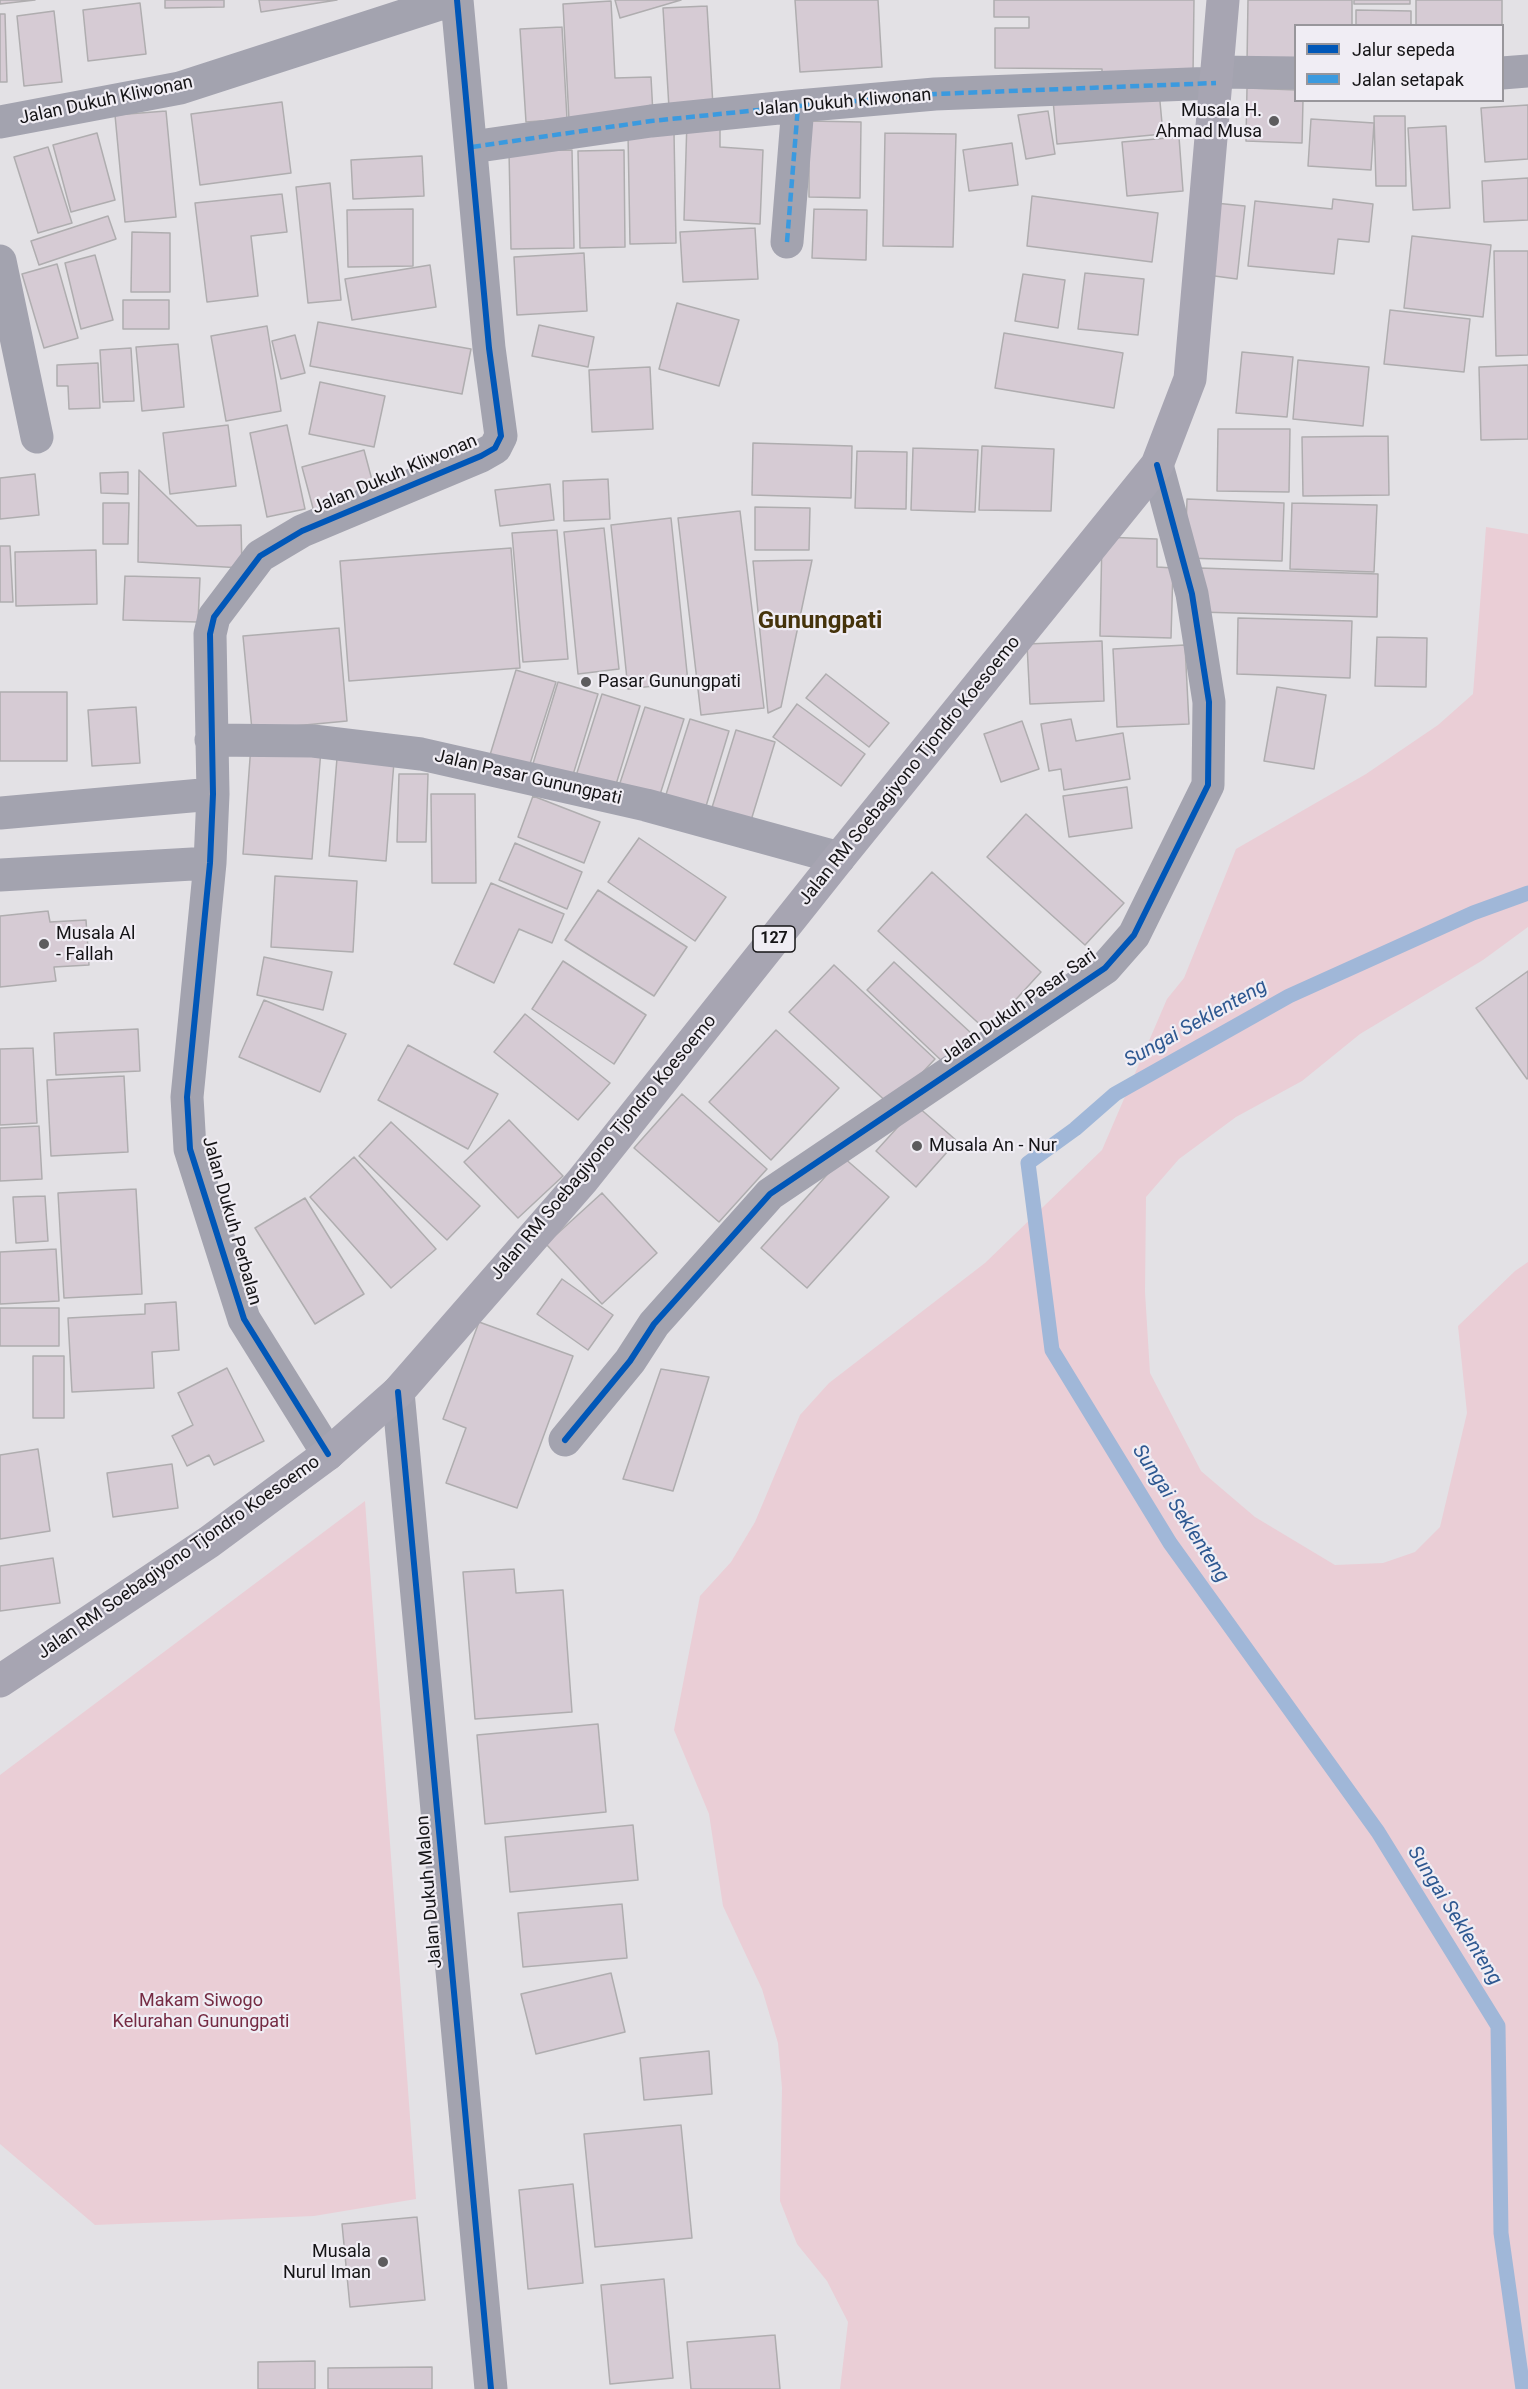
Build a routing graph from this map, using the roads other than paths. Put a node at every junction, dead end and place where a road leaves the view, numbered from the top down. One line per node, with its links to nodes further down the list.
1 (454, 0): 8 (street, Jalan Dukuh Kliwonan); 9 (street, Jalan Dukuh Kliwonan)
2 (1223, 0): 6 (main road, Jalan RM Soebagiyono Tjondro Koesoemo / 127)
3 (1528, 71): 5 (street)
4 (1294, 73): 6 (street, Jalan Dukuh Kliwonan)
5 (1504, 73)
6 (1216, 78): 7 (street, Jalan Dukuh Kliwonan); 13 (main road, Jalan RM Soebagiyono Tjondro Koesoemo / 127)
7 (798, 106): 9 (street, Jalan Dukuh Kliwonan); 10 (street)
8 (0, 122)
9 (472, 147): 14 (street, Jalan Dukuh Kliwonan)
10 (787, 242)
11 (0, 261): 12 (street)
12 (37, 437)
13 (1157, 465): 17 (main road, Jalan RM Soebagiyono Tjondro Koesoemo / 127); 21 (street, Jalan Dukuh Pasar Sari)
14 (211, 740): 15 (street, Jalan Dukuh Kliwonan); 17 (street, Jalan Pasar Gunungpati)
15 (213, 794): 16 (street); 18 (street, Jalan Dukuh Perbalan)
16 (0, 813)
17 (839, 858): 20 (main road, Jalan RM Soebagiyono Tjondro Koesoemo / 127)
18 (210, 863): 19 (street); 22 (street, Jalan Dukuh Perbalan)
19 (0, 875)
20 (398, 1392): 22 (main road, Jalan RM Soebagiyono Tjondro Koesoemo / 127); 24 (street, Jalan Dukuh Malon)
21 (565, 1440)
22 (328, 1455): 23 (main road, Jalan RM Soebagiyono Tjondro Koesoemo / 127)
23 (1, 1678)
24 (491, 2389)

